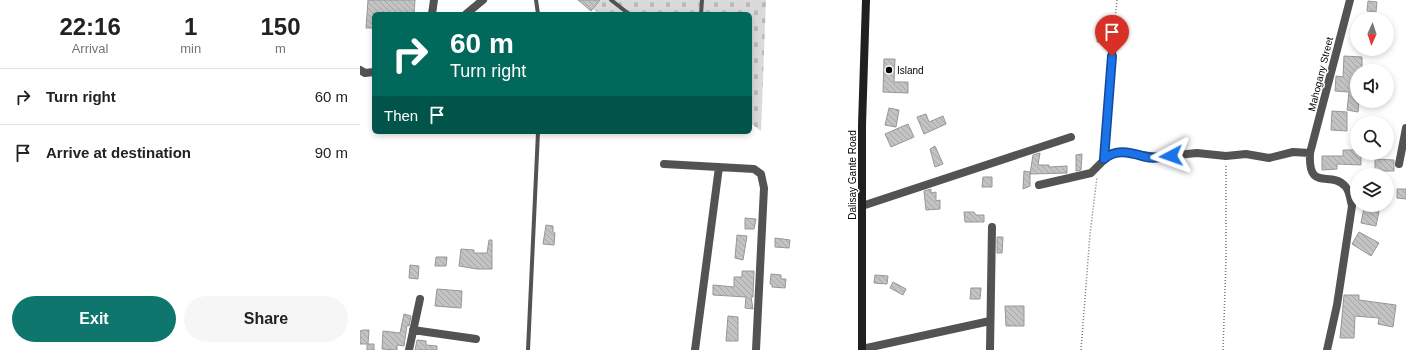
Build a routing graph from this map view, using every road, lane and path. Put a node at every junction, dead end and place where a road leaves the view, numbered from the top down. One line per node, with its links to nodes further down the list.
1 (434, 0): 9 (street)
2 (483, 0): 10 (street)
3 (536, 0): 11 (lane)
4 (611, 0): 12 (lane)
5 (702, 0): 13 (lane)
6 (866, 0): 28 (main road, Dalisay Gante Road)
7 (1116, 0): 14 (path)
8 (1350, 0): 20 (street, Mahogany Street)
9 (432, 12)
10 (468, 12)
11 (538, 12)
12 (626, 12)
13 (701, 12)
14 (1114, 27): 22 (street)
15 (360, 70): 16 (street)
16 (372, 72)
17 (1406, 128): 24 (street)
18 (538, 134): 35 (lane)
19 (1071, 137): 28 (street)
20 (1310, 153): 21 (street); 42 (street, Mahogany Street)
21 (1226, 156): 22 (street); 41 (path)
22 (1104, 159): 26 (street)
23 (664, 164): 25 (street)
24 (1399, 164)
25 (719, 167): 36 (street); 37 (street)
26 (1098, 167): 27 (street); 40 (path)
27 (1039, 185)
28 (862, 206): 38 (main road, Dalisay Gante Road)
29 (992, 227): 31 (street)
30 (420, 299): 32 (street)
31 (990, 321): 38 (street); 39 (street)
32 (413, 330): 33 (street); 34 (street)
33 (476, 339)
34 (409, 350)
35 (528, 350)
36 (695, 350)
37 (756, 350)
38 (862, 350)
39 (990, 350)
40 (1081, 350)
41 (1223, 350)
42 (1327, 350)

